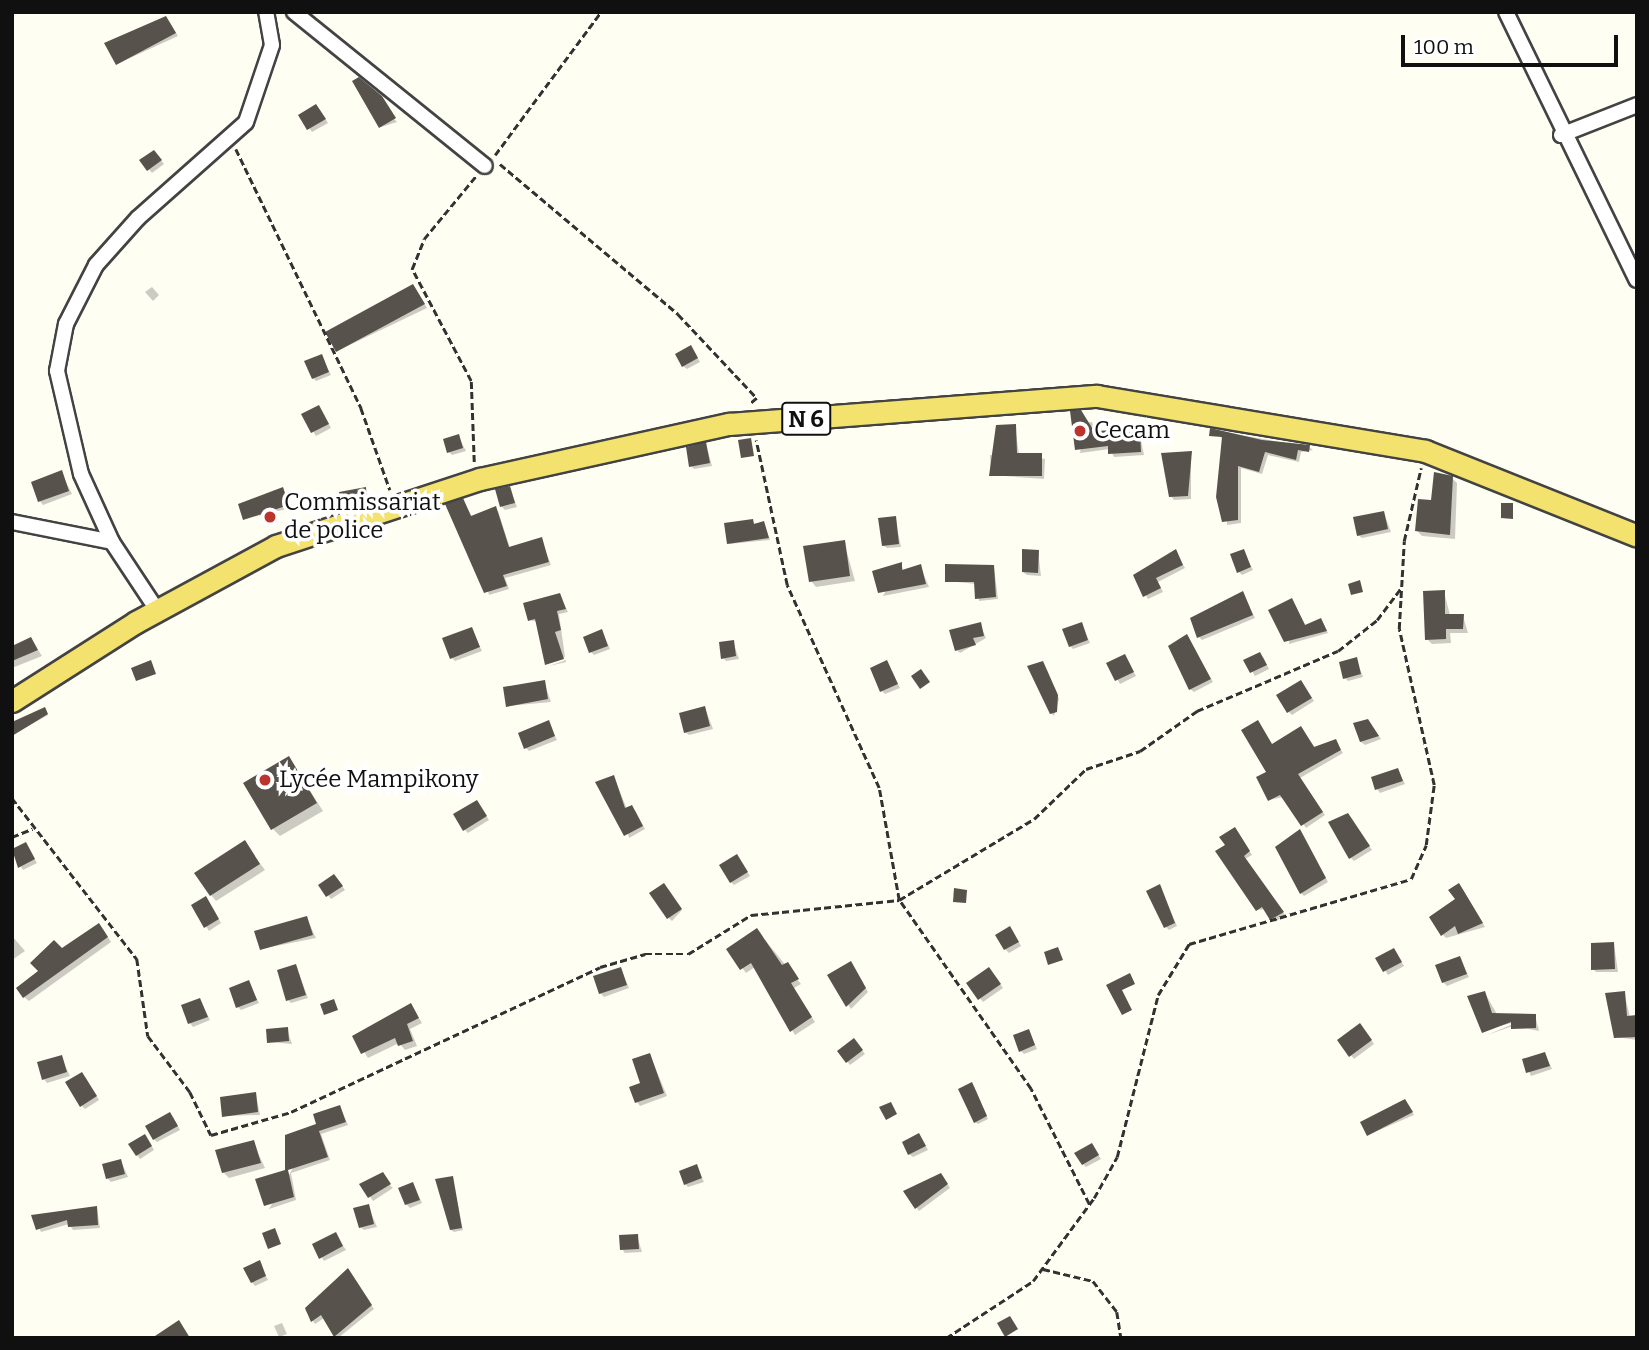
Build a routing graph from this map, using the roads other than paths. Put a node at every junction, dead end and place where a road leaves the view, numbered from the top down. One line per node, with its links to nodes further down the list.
1 (266, 12): 10 (street)
2 (294, 12): 6 (street)
3 (1506, 12): 5 (street)
4 (1637, 106): 5 (street)
5 (1561, 135): 7 (street)
6 (490, 161)
7 (1637, 280)
8 (12, 522): 10 (street)
9 (1637, 536): 11 (main road, N 6)
10 (112, 541): 11 (street)
11 (157, 610): 12 (main road, N 6)
12 (12, 701)

